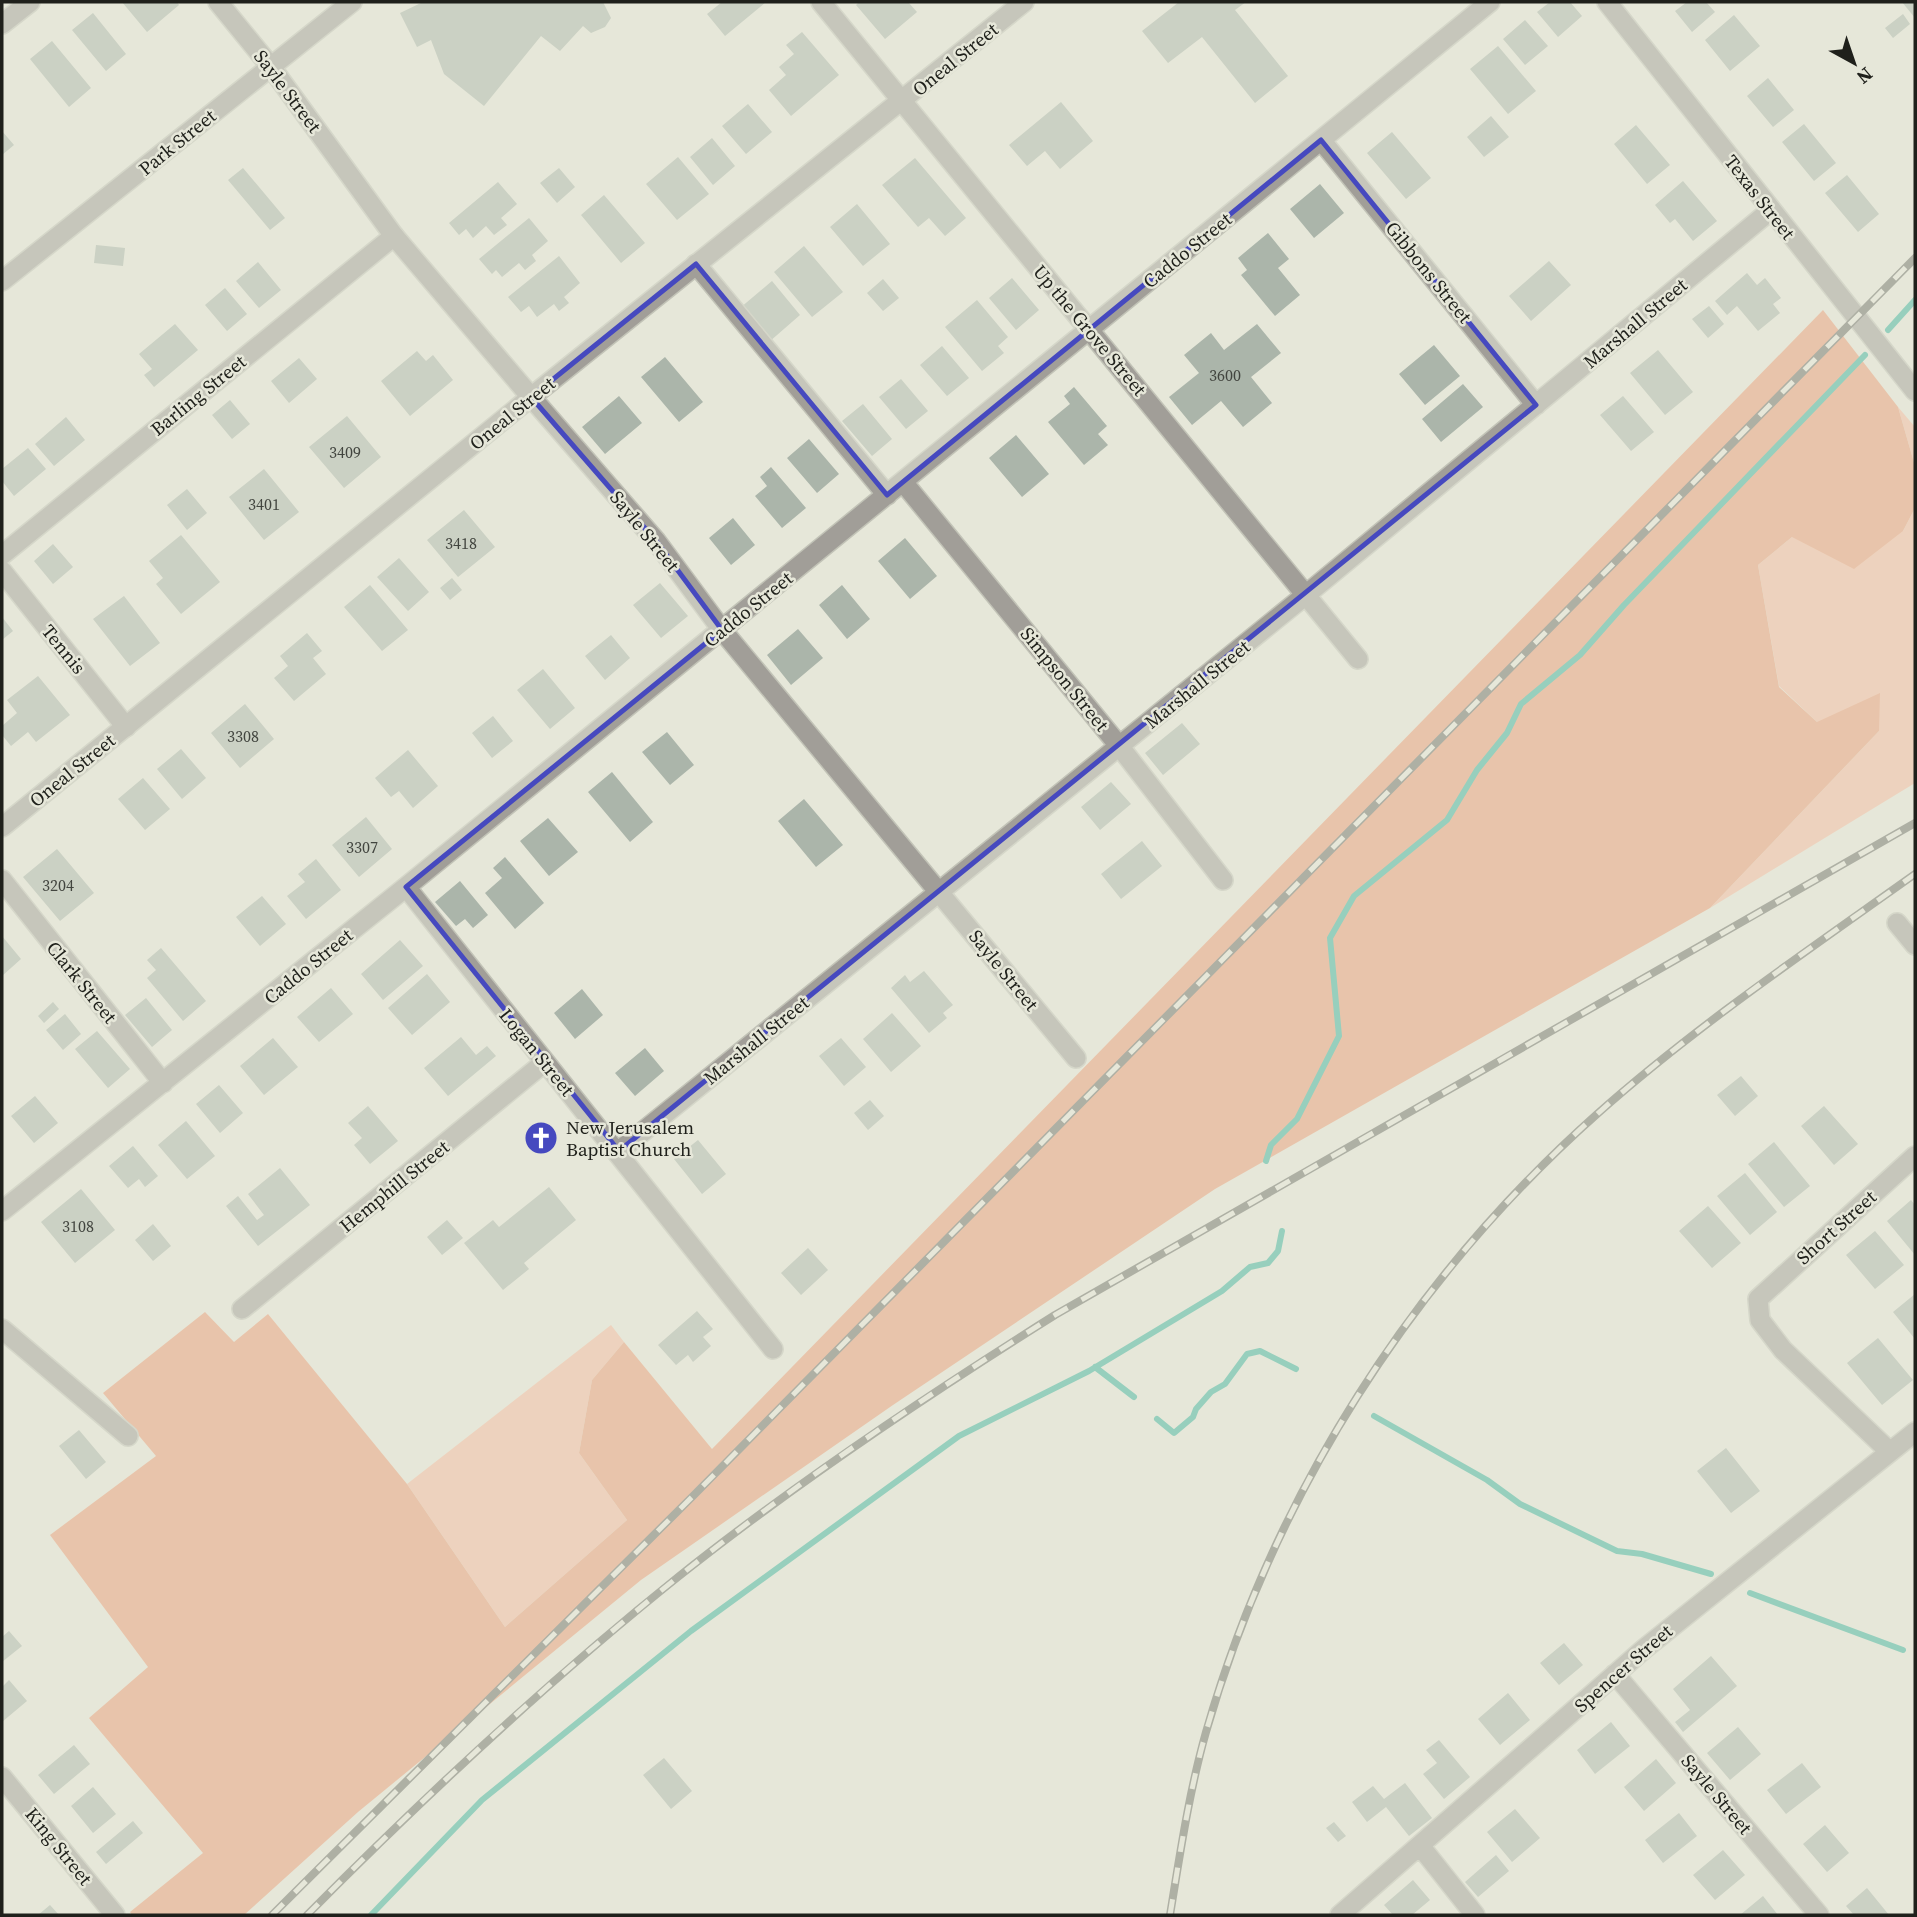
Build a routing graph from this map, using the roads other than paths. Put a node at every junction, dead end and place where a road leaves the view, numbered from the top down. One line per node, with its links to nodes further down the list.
1 (30, 2): 8 (street)
2 (218, 2): 9 (street, Sayle Street)
3 (352, 2): 9 (street, Park Street)
4 (821, 2): 10 (street, Up the Grove Street)
5 (1024, 2): 10 (street, Oneal Street)
6 (1490, 2): 11 (street, Caddo Street)
7 (1607, 2): 12 (street, Texas Street)
8 (2, 24)
9 (271, 67): 13 (street, Sayle Street); 15 (street, Park Street)
10 (901, 102): 14 (street, Oneal Street); 16 (street, Up the Grove Street)
11 (1321, 140): 16 (street, Caddo Street); 19 (street, Gibbons Street)
12 (1771, 210): 17 (street, Texas Street); 19 (street, Marshall Street)
13 (394, 236): 18 (street, Sayle Street); 22 (street, Barling Street)
14 (696, 264): 18 (street, Oneal Street); 21 (street)
15 (2, 281)
16 (1090, 330): 20 (street, Caddo Street); 24 (street, Up the Grove Street)
17 (1915, 391)
18 (531, 397): 25 (street, Sayle Street); 27 (street, Oneal Street)
19 (1536, 405): 24 (street, Marshall Street)
20 (903, 482): 21 (street, Caddo Street); 28 (street, Simpson Street)
21 (887, 495): 25 (street, Caddo Street)
22 (2, 555)
23 (2, 571): 27 (street, Tennis)
24 (1307, 594): 26 (street, Up the Grove Street); 28 (street, Marshall Street)
25 (722, 630): 32 (street, Caddo Street); 33 (street, Sayle Street)
26 (1358, 659)
27 (126, 727): 29 (street, Oneal Street)
28 (1120, 747): 31 (street, Simpson Street); 33 (street, Marshall Street)
29 (2, 827)
30 (2, 880): 38 (street, Clark Street)
31 (1223, 880)
32 (406, 887): 37 (street, Logan Street); 38 (street, Caddo Street)
33 (940, 892): 36 (street, Sayle Street); 39 (street, Marshall Street)
34 (1897, 923): 35 (street)
35 (1915, 945)
36 (1076, 1058)
37 (545, 1062): 39 (street, Logan Street); 42 (street, Hemphill Street)
38 (163, 1083): 41 (street, Caddo Street)
39 (619, 1151): 44 (street, Logan Street)
40 (1915, 1156): 47 (street, Short Street)
41 (2, 1211)
42 (242, 1309)
43 (2, 1329): 46 (street)
44 (773, 1349)
45 (1915, 1432): 47 (street, Spencer Street)
46 (128, 1436)
47 (1890, 1452): 48 (street, Spencer Street)
48 (1615, 1674): 50 (street, Spencer Street); 54 (street, Sayle Street)
49 (2, 1777): 51 (street, King Street)
50 (1421, 1847): 52 (street, Spencer Street); 53 (street)
51 (115, 1915)
52 (1340, 1915)
53 (1475, 1915)
54 (1819, 1915)

